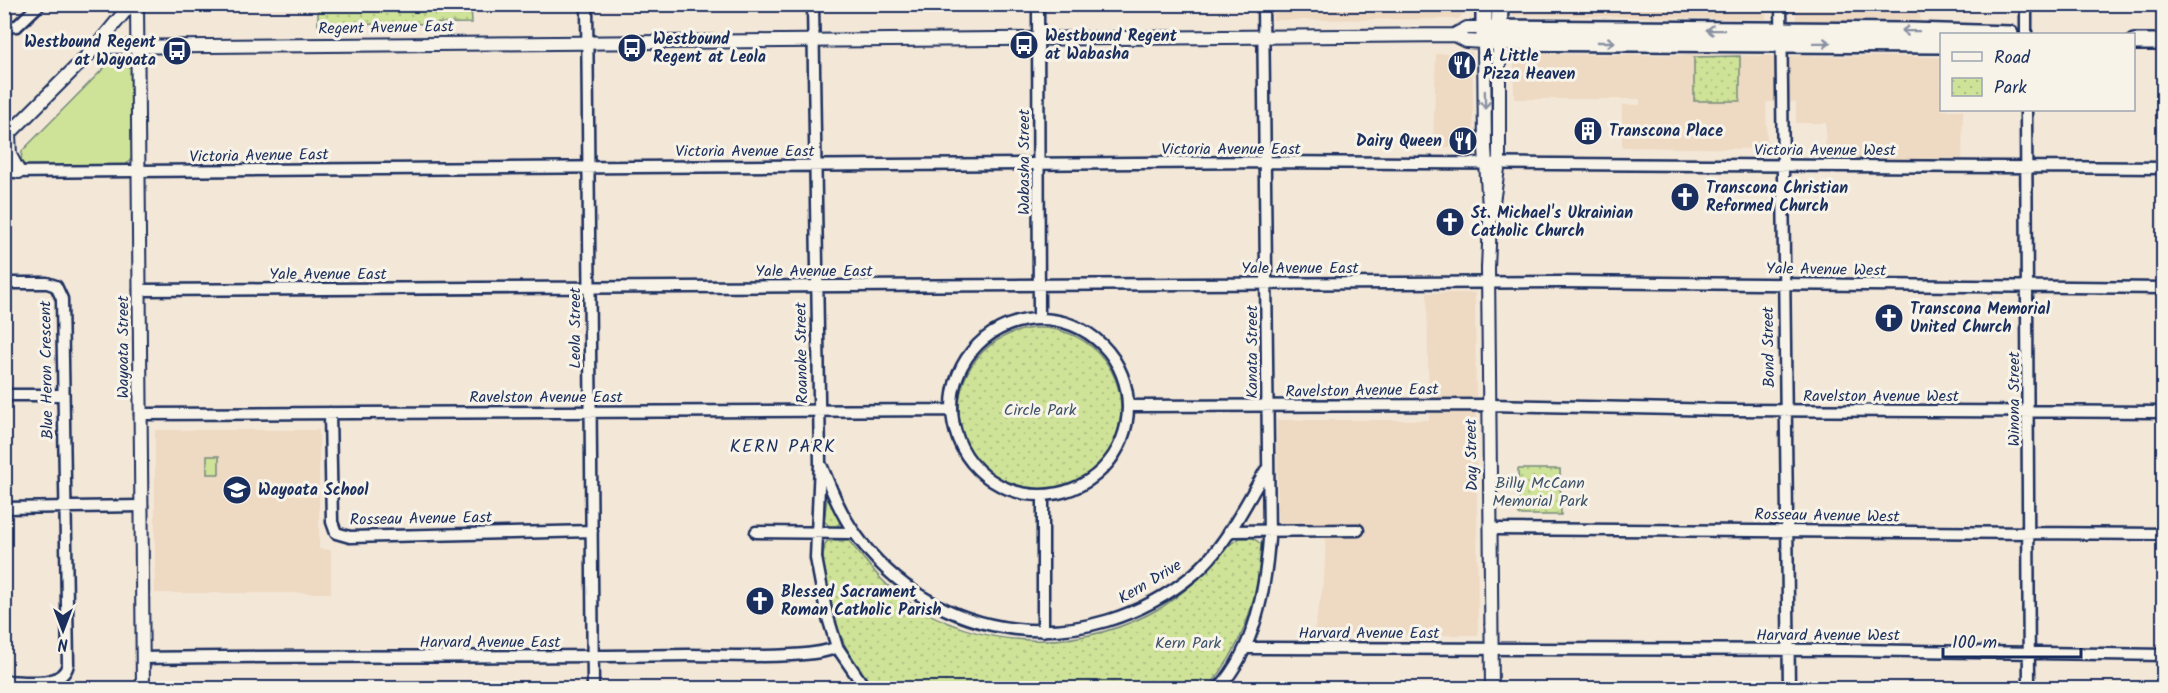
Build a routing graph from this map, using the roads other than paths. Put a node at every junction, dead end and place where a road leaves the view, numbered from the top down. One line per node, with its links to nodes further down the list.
1 (40, 4): 12 (street)
2 (131, 4): 25 (street)
3 (137, 4): 24 (street, Wayoata Street)
4 (587, 4): 20 (street, Leola Street)
5 (813, 4): 19 (street, Roanoke Street)
6 (1038, 4): 18 (street, Wabasha Street)
7 (1263, 4): 16 (street, Kanata Street)
8 (1484, 4): 15 (main road, Day Street)
9 (1500, 4): 15 (main road, Day Street)
10 (1781, 4): 17 (street, Bond Street)
11 (2026, 4): 14 (street)
12 (4, 27)
13 (1991, 33): 17 (main road, one-way to 17)
14 (2026, 33)
15 (1492, 35): 16 (street, Regent Avenue East); 17 (main road); 29 (street, Day Street, one-way to 29); 30 (street, Day Street)
16 (1263, 36): 18 (street, Regent Avenue East); 28 (street, Kanata Street)
17 (1782, 37): 23 (main road, one-way to 23); 31 (street, Bond Street)
18 (1038, 38): 19 (street, Regent Avenue East); 33 (street, Wabasha Street)
19 (813, 39): 20 (street, Regent Avenue East); 32 (street, Roanoke Street)
20 (588, 42): 24 (street, Regent Avenue East); 35 (street, Leola Street)
21 (2135, 42): 22 (main road)
22 (2163, 42)
23 (1940, 45)
24 (137, 47): 25 (street, Regent Avenue East); 39 (street, Wayoata Street)
25 (94, 49): 27 (street)
26 (2026, 111): 34 (street, Winona Street)
27 (7, 137): 38 (street)
28 (1264, 162): 29 (street, Victoria Avenue East); 33 (street, Victoria Avenue East); 43 (street, Kanata Street)
29 (1486, 162): 30 (street, Victoria Avenue West); 40 (street, Day Street)
30 (1499, 162): 31 (street, Victoria Avenue West); 40 (street, Day Street)
31 (1784, 165): 34 (street, Victoria Avenue West); 45 (street, Bond Street)
32 (813, 166): 33 (street, Victoria Avenue East); 35 (street, Victoria Avenue East); 46 (street, Roanoke Street)
33 (1039, 166): 44 (street, Wabasha Street)
34 (2026, 166): 36 (street, Victoria Avenue West); 48 (street, Winona Street)
35 (589, 167): 39 (street, Victoria Avenue East); 47 (street, Leola Street)
36 (2163, 168)
37 (4, 172): 38 (street, Victoria Avenue East)
38 (19, 172): 39 (street, Victoria Avenue East)
39 (137, 172): 50 (street, Wayoata Street)
40 (1490, 222): 41 (street, Day Street)
41 (1488, 282): 43 (street, Yale Avenue East); 45 (street, Yale Avenue West); 54 (street, Day Street)
42 (4, 283): 53 (street, Blue Heron Crescent)
43 (1267, 283): 44 (street, Yale Avenue East); 56 (street, Kanata Street)
44 (1039, 284): 46 (street, Yale Avenue East); 51 (street, Wabasha Street)
45 (1784, 284): 48 (street, Yale Avenue West); 58 (street, Bond Street)
46 (815, 285): 47 (street, Yale Avenue East); 59 (street, Roanoke Street)
47 (590, 287): 50 (street, Yale Avenue East); 61 (street, Leola Street)
48 (2028, 287): 49 (street, Yale Avenue West); 60 (street, Winona Street)
49 (2163, 288)
50 (140, 290): 64 (street, Wayoata Street)
51 (1039, 319): 55 (street); 57 (street)
52 (4, 394): 53 (street)
53 (62, 395): 69 (street, Blue Heron Crescent)
54 (1490, 405): 56 (street, Ravelston Avenue East); 58 (street, Ravelston Avenue West); 71 (street, Day Street)
55 (1128, 406): 56 (street, Ravelston Avenue East); 67 (street)
56 (1268, 407): 66 (street, Kanata Street)
57 (952, 410): 59 (street, Ravelston Avenue East); 67 (street)
58 (1785, 410): 60 (street, Ravelston Avenue West); 74 (street, Bond Street)
59 (818, 411): 61 (street, Ravelston Avenue East); 65 (street, Roanoke Street)
60 (2029, 411): 62 (street, Ravelston Avenue West); 79 (street, Winona Street)
61 (590, 412): 63 (street, Ravelston Avenue East); 75 (street, Leola Street)
62 (2163, 412)
63 (330, 413): 64 (street, Ravelston Avenue East); 75 (street, Rosseau Avenue East)
64 (140, 414): 68 (street, Wayoata Street)
65 (820, 463): 78 (street, Roanoke Street); 80 (street, Kern Drive)
66 (1266, 469): 72 (street, Kanata Street); 76 (street, Kern Drive)
67 (1043, 495): 82 (street)
68 (142, 506): 69 (street); 90 (street, Wayoata Street)
69 (64, 507): 70 (street); 91 (street, Blue Heron Crescent)
70 (4, 508)
71 (1491, 529): 74 (street, Rosseau Avenue West); 85 (street, Day Street)
72 (1269, 530): 73 (street); 76 (street); 84 (street, Kanata Street)
73 (1358, 530)
74 (1786, 530): 79 (street, Rosseau Avenue West); 86 (street, Bond Street)
75 (592, 531): 89 (street, Leola Street)
76 (1229, 531): 82 (street, Kern Drive)
77 (756, 532): 78 (street)
78 (817, 532): 80 (street); 83 (street, Roanoke Street)
79 (2029, 532): 81 (street, Rosseau Avenue West); 87 (street, Winona Street)
80 (855, 533): 82 (street, Kern Drive)
81 (2163, 534)
82 (1043, 631)
83 (837, 647): 89 (street, Harvard Avenue East); 94 (street, Roanoke Street)
84 (1246, 648): 85 (street, Harvard Avenue East); 95 (street, Kanata Street)
85 (1492, 648): 86 (street, Harvard Avenue West); 96 (street, Day Street)
86 (1788, 650): 87 (street, Harvard Avenue West); 97 (street, Bond Street)
87 (2028, 653): 88 (street, Harvard Avenue West); 98 (street, Winona Street)
88 (2163, 655)
89 (592, 656): 90 (street, Harvard Avenue East); 93 (street, Leola Street)
90 (142, 658): 92 (street, Wayoata Street)
91 (4, 681)
92 (143, 688)
93 (593, 688)
94 (865, 688)
95 (1219, 688)
96 (1492, 688)
97 (1789, 688)
98 (2029, 688)

